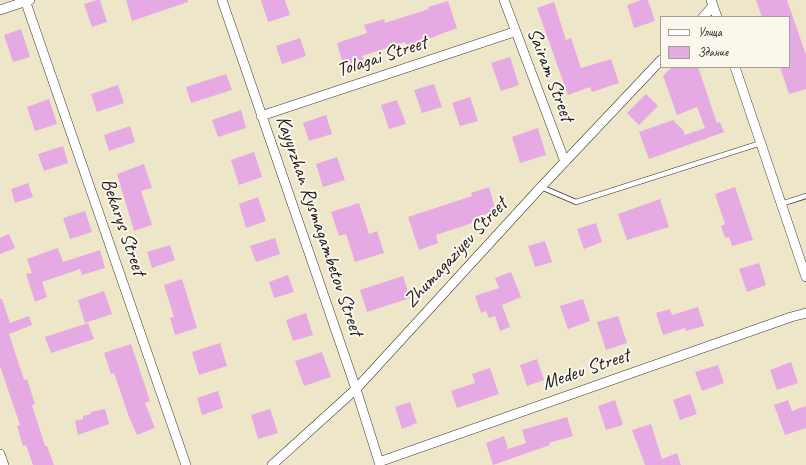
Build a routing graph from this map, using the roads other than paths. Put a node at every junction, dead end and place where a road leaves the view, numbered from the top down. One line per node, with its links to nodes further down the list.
1 (222, 0): 11 (street, Kayyrzhan Rysmagambetov Street)
2 (504, 0): 8 (street, Sairam Street)
3 (27, 1): 5 (street); 23 (street, Bekarys Street)
4 (712, 3): 6 (street); 7 (street)
5 (0, 10)
6 (704, 16)
7 (717, 16)
8 (514, 32): 11 (street, Tolagai Street); 13 (street, Sairam Street)
9 (660, 61): 13 (street, Zhumagaziyev Street)
10 (735, 68): 12 (street)
11 (261, 116): 19 (street, Kayyrzhan Rysmagambetov Street)
12 (760, 143): 14 (lane); 16 (street)
13 (565, 162): 14 (street, Zhumagaziyev Street)
14 (540, 187): 19 (street, Zhumagaziyev Street)
15 (806, 196): 16 (lane)
16 (781, 204): 17 (street)
17 (806, 277)
18 (806, 313): 21 (street, Medeu Street)
19 (356, 389): 21 (street, Kayyrzhan Rysmagambetov Street); 24 (street, Zhumagaziyev Street)
20 (0, 454): 22 (street)
21 (379, 464)
22 (4, 465)
23 (186, 465)
24 (272, 465)

